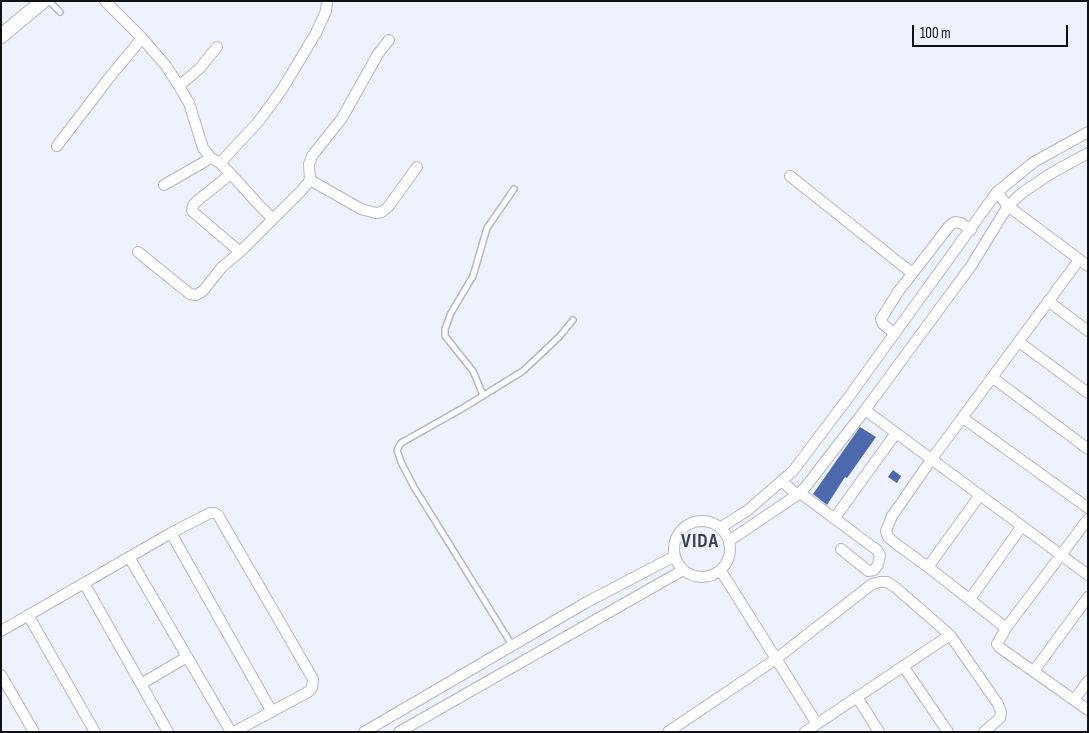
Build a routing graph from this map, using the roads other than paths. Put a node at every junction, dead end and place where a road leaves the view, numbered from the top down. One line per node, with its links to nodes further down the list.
1 (106, 1): 6 (street)
2 (327, 1): 13 (street)
3 (41, 3): 4 (lane); 5 (street)
4 (60, 12)
5 (1, 36)
6 (142, 38): 9 (street); 11 (street)
7 (389, 40): 17 (street)
8 (217, 47): 9 (street)
9 (179, 86): 13 (street)
10 (1088, 132): 20 (street)
11 (58, 146)
12 (1088, 154): 21 (street)
13 (216, 161): 15 (street); 18 (street)
14 (417, 167): 17 (street)
15 (231, 174): 22 (street); 25 (street)
16 (790, 176): 27 (street)
17 (310, 180): 22 (street)
18 (164, 185)
19 (514, 189): 35 (lane)
20 (997, 192): 21 (street); 23 (street)
21 (1008, 206): 26 (street); 36 (street)
22 (273, 219): 25 (street)
23 (971, 230): 27 (street); 31 (street)
24 (138, 252): 25 (street)
25 (240, 252)
26 (1083, 263): 28 (street)
27 (912, 273): 31 (street)
28 (1048, 301): 30 (street); 32 (street)
29 (574, 320): 35 (lane)
30 (1088, 330)
31 (895, 334): 41 (street)
32 (1019, 342): 33 (street); 34 (street)
33 (993, 378): 37 (street); 39 (street)
34 (1088, 393)
35 (483, 395): 66 (lane)
36 (865, 410): 38 (street); 42 (street)
37 (963, 418): 40 (street); 44 (street)
38 (896, 433): 40 (street); 45 (street)
39 (1088, 449)
40 (931, 460): 43 (street); 55 (street)
41 (782, 481): 42 (street); 48 (street)
42 (798, 494): 45 (street); 50 (street)
43 (980, 496): 47 (street); 55 (street)
44 (1088, 508)
45 (834, 518): 51 (street)
46 (1088, 519): 53 (street)
47 (1022, 526): 53 (street); 61 (street)
48 (720, 528): 50 (street); 52 (street)
49 (171, 533): 54 (street); 77 (street); 77 (street)
50 (729, 541): 57 (street)
51 (841, 549)
52 (675, 556): 56 (street); 66 (street)
53 (1062, 556): 58 (street); 63 (street)
54 (129, 557): 59 (street); 67 (street)
55 (928, 567): 61 (street)
56 (683, 570): 57 (street); 78 (street)
57 (721, 570): 68 (street)
58 (1088, 575)
59 (84, 583): 62 (street); 73 (street)
60 (1088, 597): 70 (street)
61 (970, 600): 63 (street)
62 (28, 615): 64 (street); 81 (street)
63 (1006, 628): 70 (street)
64 (1, 631)
65 (950, 636): 68 (street); 69 (street); 89 (street)
66 (512, 645): 84 (street)
67 (187, 657): 73 (street); 83 (street)
68 (776, 659): 79 (street); 86 (street)
69 (903, 666): 74 (street); 88 (street)
70 (1034, 671): 75 (street)
71 (1, 675): 80 (street)
72 (1088, 681): 75 (street)
73 (141, 684): 82 (street)
74 (857, 697): 79 (street); 87 (street)
75 (1074, 700): 76 (street)
76 (1088, 710)
77 (272, 712): 83 (street)
78 (414, 728): 85 (street)
79 (811, 729)
80 (34, 732)
81 (96, 732)
82 (168, 732)
83 (233, 732)
84 (364, 732)
85 (398, 732)
86 (668, 732)
87 (879, 732)
88 (948, 732)
89 (984, 732)

